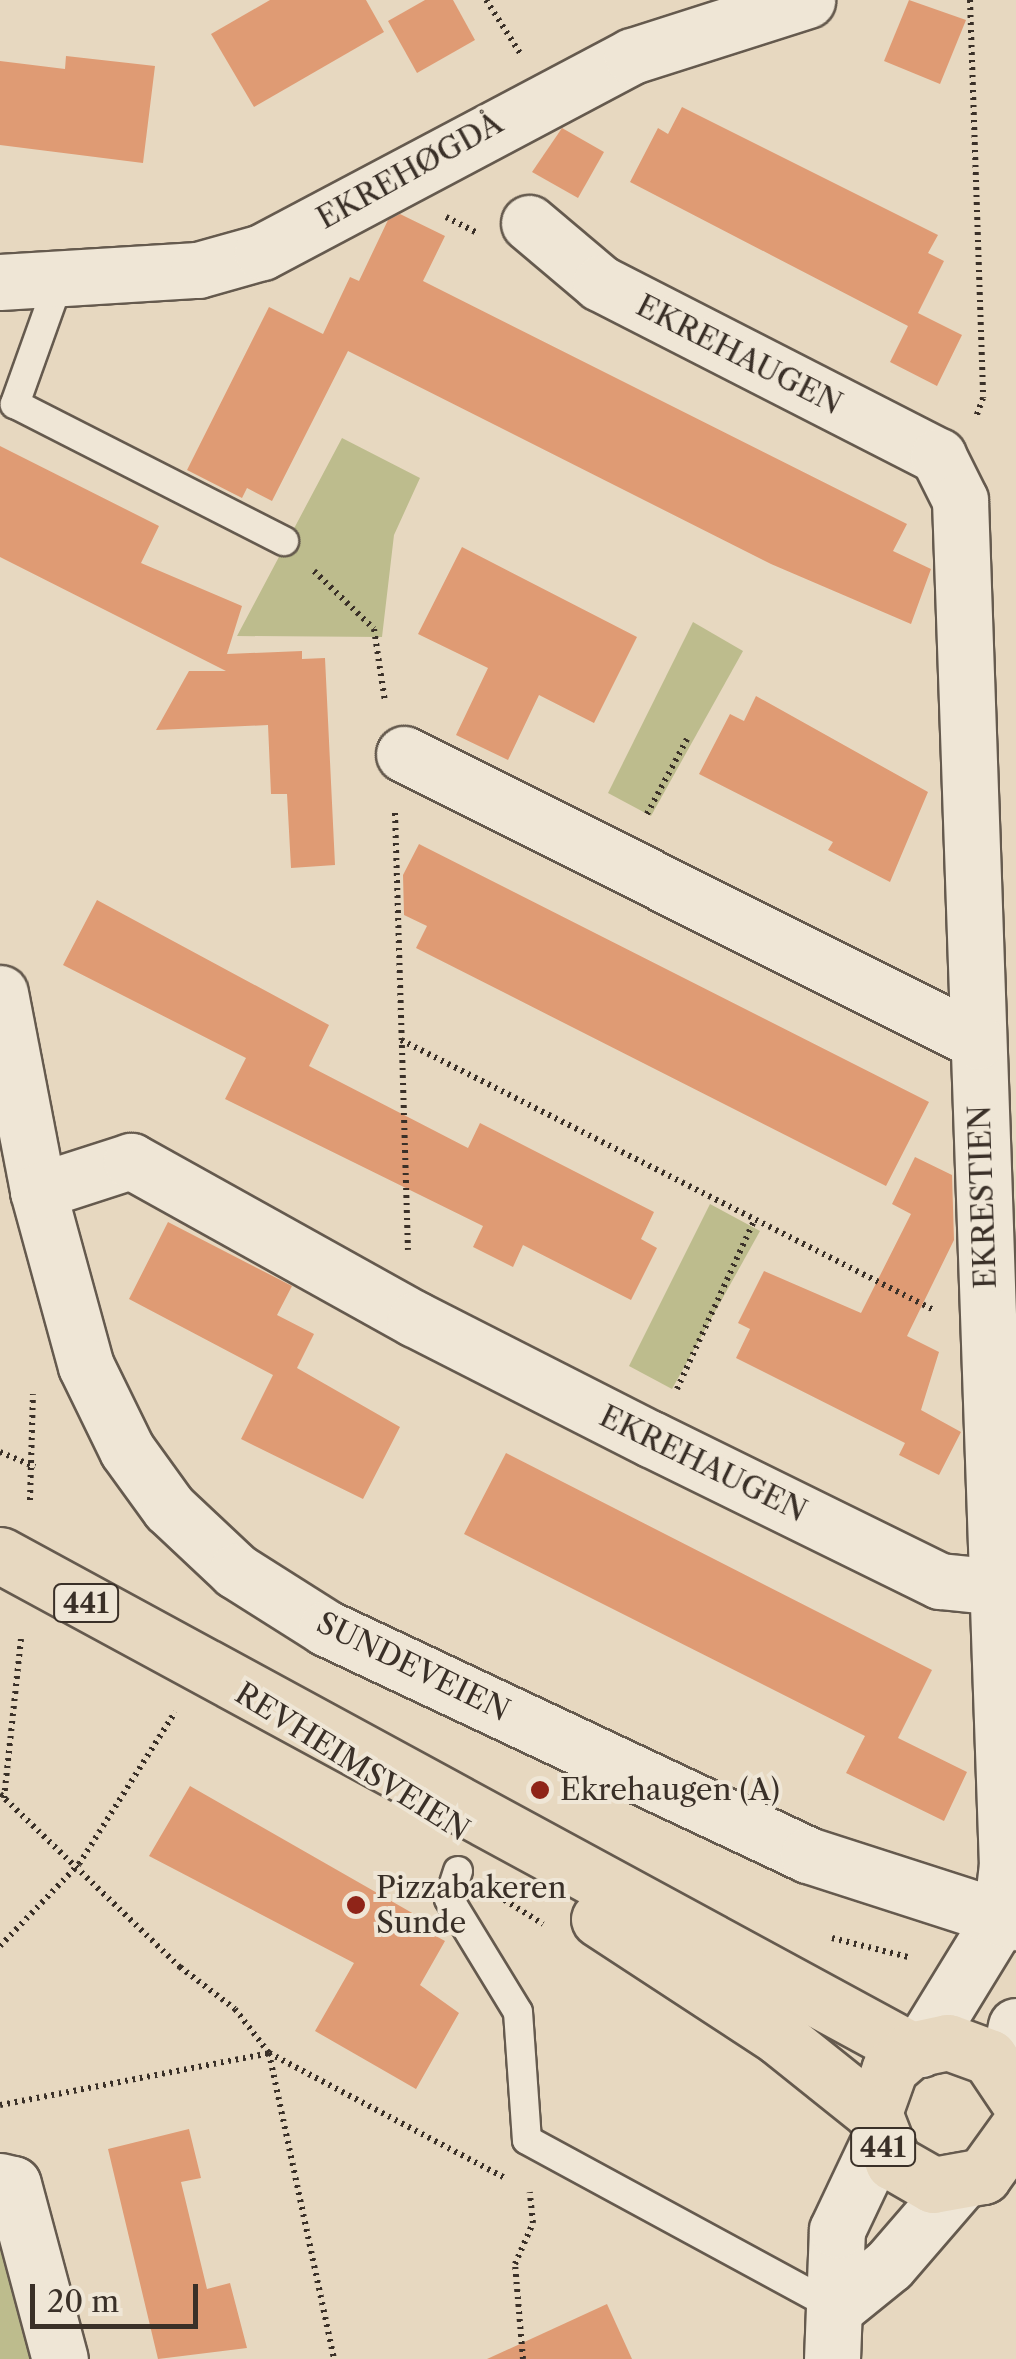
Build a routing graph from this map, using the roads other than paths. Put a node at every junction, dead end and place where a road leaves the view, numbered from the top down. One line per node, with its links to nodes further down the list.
1 (807, 0): 3 (street, EKREHØGDÅ)
2 (529, 223): 5 (street, EKREHAUGEN)
3 (58, 281): 4 (street, EKREHØGDÅ); 6 (lane)
4 (0, 282)
5 (955, 477): 9 (street, EKRESTIEN)
6 (284, 541)
7 (404, 754): 9 (street)
8 (0, 992): 10 (street, SUNDEVEIEN)
9 (977, 1041): 13 (street, EKRESTIEN)
10 (7, 1075): 11 (street, SUNDEVEIEN)
11 (38, 1191): 13 (street, EKREHAUGEN); 16 (street, SUNDEVEIEN)
12 (0, 1555): 14 (main road, REVHEIMSVEIEN / 441)
13 (998, 1587): 16 (street, EKRESTIEN)
14 (173, 1651): 17 (main road, REVHEIMSVEIEN / 441); 19 (main road, REVHEIMSVEIEN / 441)
15 (458, 1871): 23 (lane)
16 (1011, 1935): 17 (street)
17 (916, 2049): 18 (main road, 441); 19 (main road, 441)
18 (1013, 2066)
19 (877, 2127): 22 (main road, 441); 23 (street)
20 (1016, 2130): 22 (main road)
21 (0, 2181): 24 (street)
22 (986, 2183): 23 (street)
23 (834, 2334)
24 (60, 2359)

